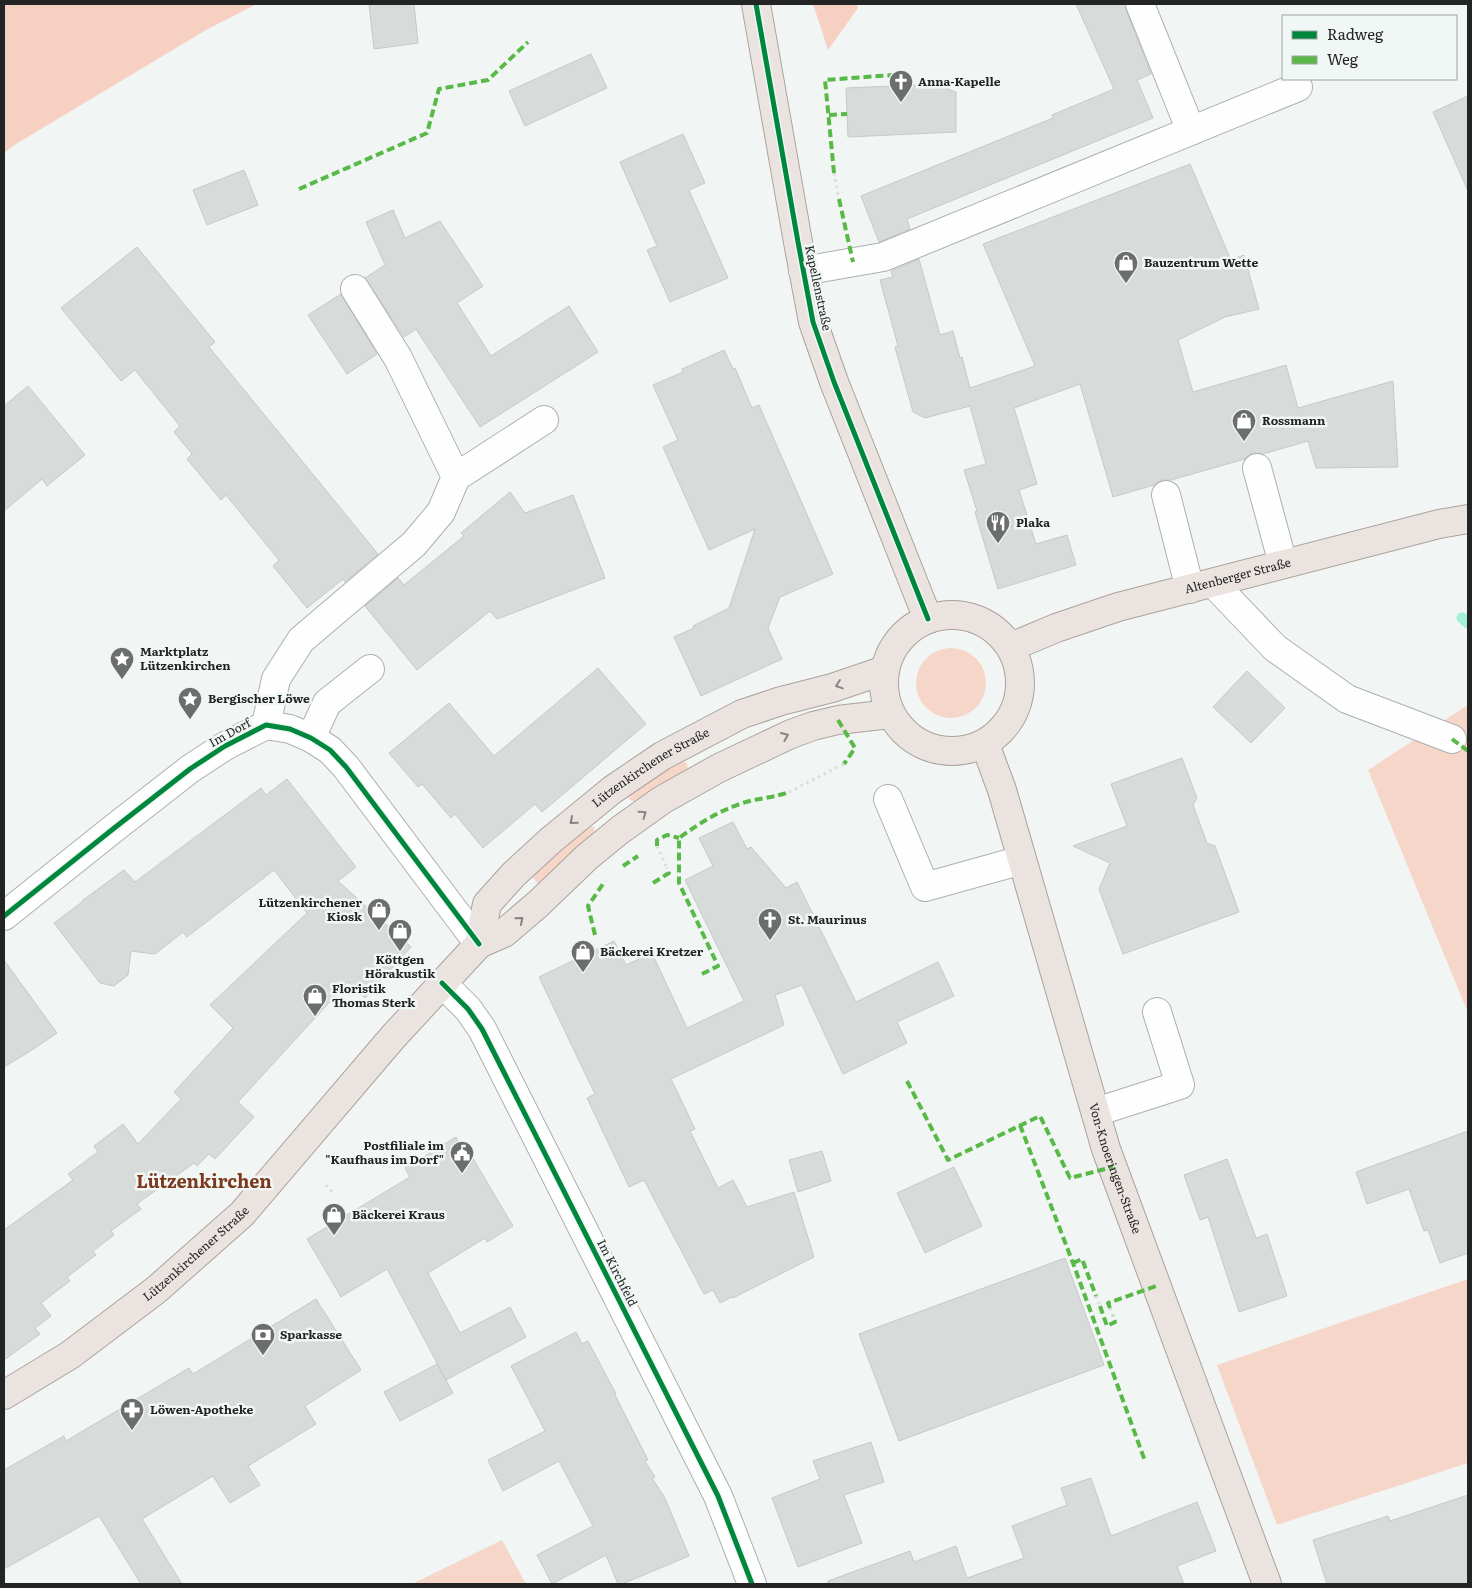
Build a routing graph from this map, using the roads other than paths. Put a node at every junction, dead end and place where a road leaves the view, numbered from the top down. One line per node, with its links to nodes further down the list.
1 (756, 4): 5 (main road, Kapellenstraße)
2 (1140, 4): 4 (street)
3 (1298, 87): 4 (street)
4 (1191, 131): 5 (street)
5 (803, 271): 14 (main road, Kapellenstraße)
6 (355, 288): 9 (street)
7 (544, 420): 9 (street)
8 (1257, 468): 12 (street)
9 (456, 476): 19 (street)
10 (1166, 495): 13 (street)
11 (1468, 519): 12 (main road, Altenberger Straße)
12 (1283, 564): 13 (main road, Altenberger Straße)
13 (1201, 586): 15 (main road, Altenberger Straße); 21 (street)
14 (928, 619): 15 (main road); 17 (main road)
15 (1011, 647): 22 (main road)
16 (370, 669): 20 (street)
17 (885, 670): 18 (main road); 26 (main road, Lützenkirchener Straße, one-way to 26)
18 (890, 714): 22 (main road); 26 (main road, Lützenkirchener Straße, one-way to 18)
19 (266, 725): 20 (street, Im Dorf); 25 (street, Im Dorf)
20 (311, 738): 26 (street, Im Dorf)
21 (1452, 739)
22 (985, 744): 24 (main road, Von-Knoeringen-Straße)
23 (888, 799): 24 (street)
24 (1022, 860): 29 (main road, Von-Knoeringen-Straße)
25 (4, 916)
26 (479, 944): 27 (main road, Lützenkirchener Straße)
27 (442, 983): 30 (main road, Lützenkirchener Straße); 31 (street, Im Kirchfeld)
28 (1157, 1012): 29 (street)
29 (1096, 1112): 32 (main road, Von-Knoeringen-Straße)
30 (4, 1395)
31 (742, 1581)
32 (1267, 1584)

